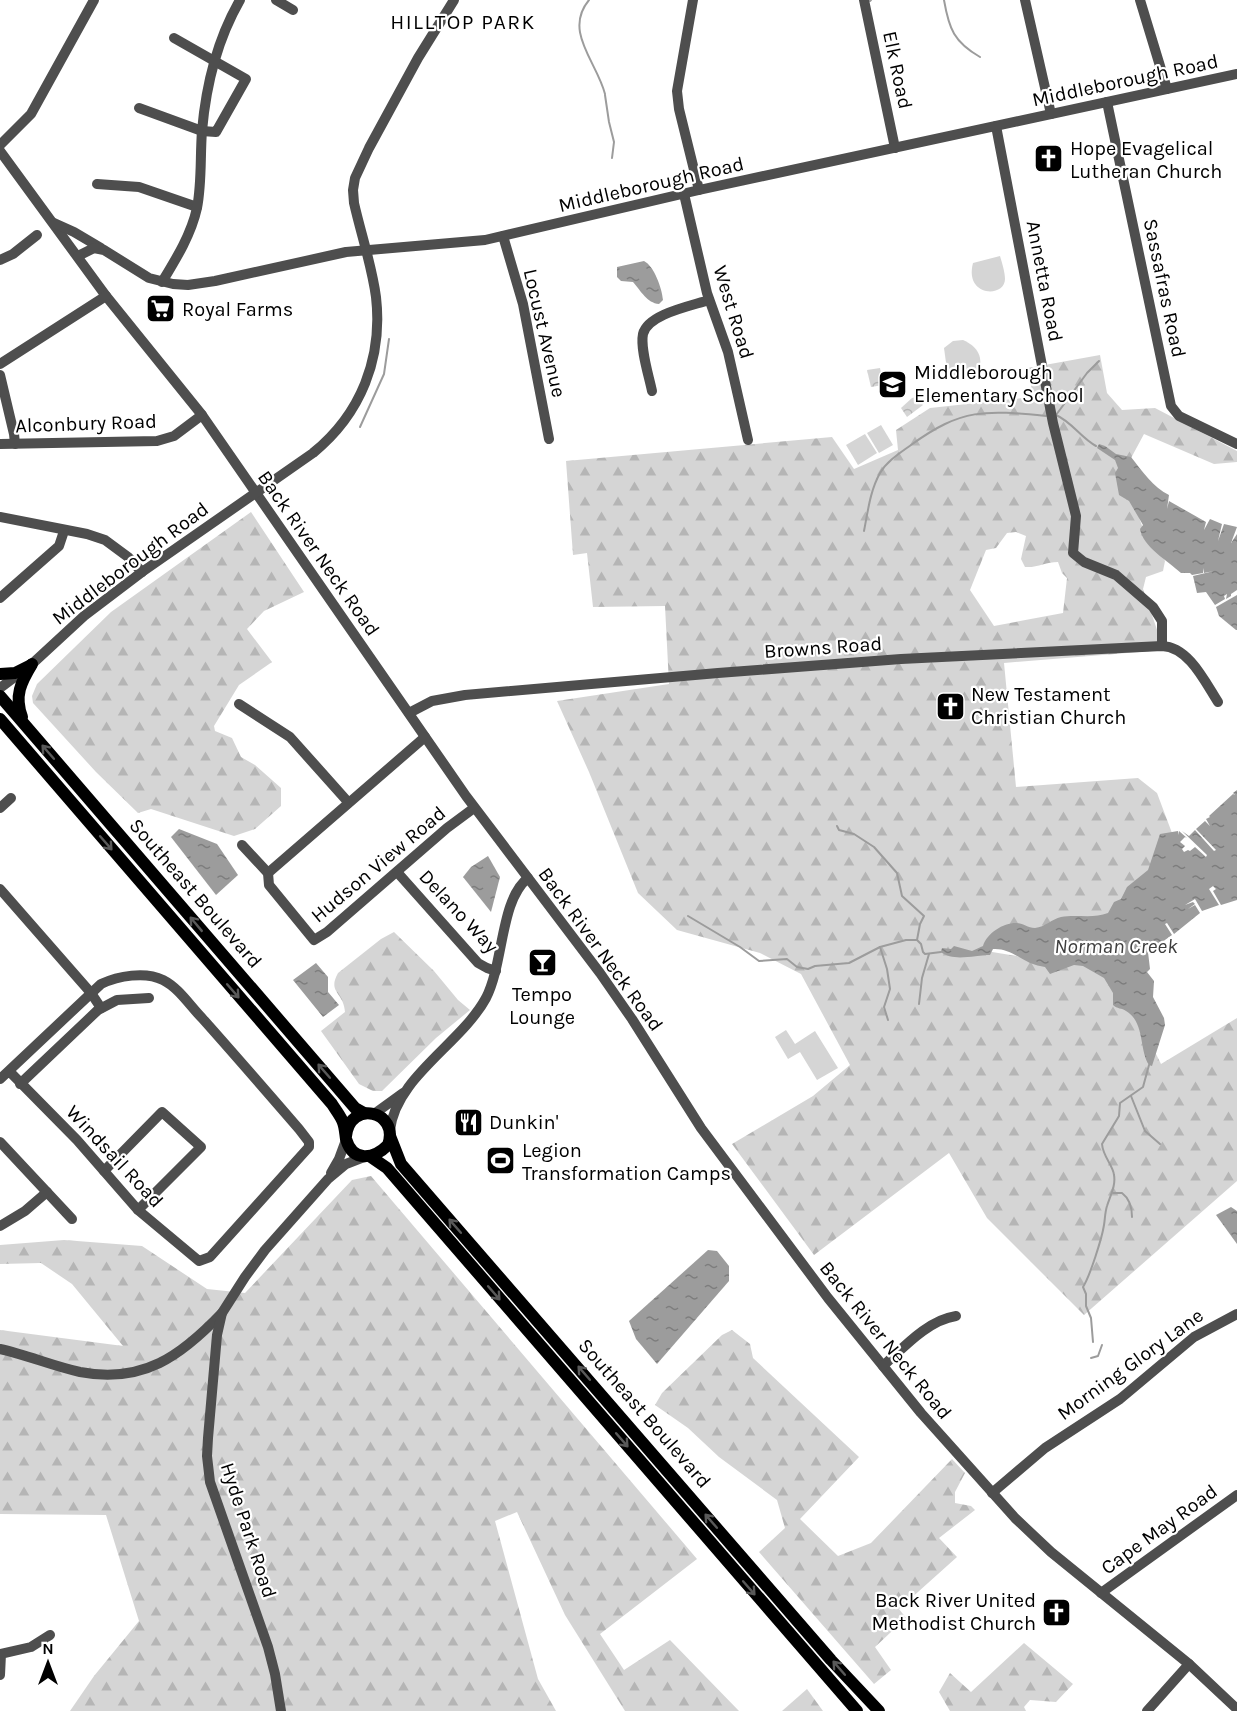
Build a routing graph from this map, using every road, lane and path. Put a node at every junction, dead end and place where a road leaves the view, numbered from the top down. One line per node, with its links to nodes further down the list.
1 (94, 0): 19 (street)
2 (240, 0): 11 (street)
3 (276, 0): 9 (street)
4 (454, 0): 29 (street, Middleborough Road)
5 (693, 0): 23 (street)
6 (864, 0): 20 (street, Elk Road)
7 (1025, 0): 16 (street)
8 (1140, 0): 13 (street)
9 (293, 10)
10 (174, 38): 11 (street)
11 (214, 61): 18 (street); 18 (street)
12 (1237, 74): 13 (street, Middleborough Road)
13 (1167, 89): 14 (street, Middleborough Road)
14 (1107, 102): 16 (street, Middleborough Road); 44 (street, Sassafras Road)
15 (139, 108): 18 (street)
16 (1051, 114): 17 (street, Middleborough Road)
17 (996, 126): 20 (street, Middleborough Road); 50 (street, Annetta Road)
18 (202, 131): 25 (street)
19 (0, 145)
20 (895, 148): 23 (street, Middleborough Road)
21 (0, 151): 26 (street, Back River Neck Road)
22 (97, 184): 25 (street)
23 (699, 190): 24 (street, Middleborough Road)
24 (684, 194): 28 (street, Middleborough Road); 35 (street, West Road)
25 (197, 207): 33 (street)
26 (53, 223): 30 (street, Middleborough Road); 31 (street, Back River Neck Road)
27 (37, 235): 32 (street)
28 (503, 236): 29 (street, Middleborough Road); 40 (street, Locust Avenue)
29 (365, 249): 33 (street, Middleborough Road); 45 (street, Middleborough Road)
30 (104, 250): 31 (street); 33 (street, Middleborough Road)
31 (78, 256): 34 (street, Back River Neck Road)
32 (0, 260)
33 (162, 282)
34 (106, 296): 36 (street); 39 (street, Back River Neck Road)
35 (709, 300): 38 (street); 41 (street, West Road)
36 (0, 364)
37 (0, 375): 43 (street)
38 (652, 391)
39 (202, 416): 43 (street, Alconbury Road); 45 (street, Back River Neck Road)
40 (549, 439)
41 (748, 440)
42 (0, 444): 43 (street, Alconbury Road)
43 (15, 444)
44 (1237, 444)
45 (256, 493): 48 (street, Middleborough Road); 57 (street, Back River Neck Road)
46 (0, 517): 47 (street)
47 (64, 531): 48 (street); 49 (street)
48 (142, 572): 51 (street, Middleborough Road)
49 (0, 598)
50 (1162, 646): 55 (street); 57 (street, Browns Road)
51 (32, 664): 52 (main road); 53 (street, Middleborough Road); 59 (main road)
52 (0, 674)
53 (0, 688)
54 (0, 696): 59 (main road, Southeast Boulevard)
55 (1218, 702)
56 (239, 705): 64 (street)
57 (409, 714): 61 (street, Back River Neck Road)
58 (0, 719): 62 (main road, Southeast Boulevard)
59 (26, 727): 79 (main road, Southeast Boulevard, one-way to 59)
60 (0, 732): 62 (main road)
61 (425, 737): 64 (street); 66 (street, Back River Neck Road)
62 (26, 750): 81 (main road, Southeast Boulevard, one-way to 81)
63 (11, 798): 65 (street)
64 (348, 802): 69 (street)
65 (0, 808)
66 (474, 808): 68 (street, Hudson View Road); 70 (street, Back River Neck Road)
67 (243, 845): 69 (street, Hudson View Road)
68 (397, 872): 69 (street, Hudson View Road); 72 (street, Delano Way)
69 (268, 873)
70 (528, 878): 72 (street); 94 (street, Back River Neck Road)
71 (0, 889): 73 (street)
72 (496, 971): 78 (street)
73 (91, 993): 75 (street); 76 (street); 87 (street, Windsail Road)
74 (149, 998): 75 (street)
75 (100, 1008): 77 (street)
76 (4, 1075): 77 (street, Windsail Road)
77 (20, 1084): 84 (street, Windsail Road)
78 (406, 1091): 79 (street); 80 (street)
79 (369, 1114): 80 (main road); 81 (main road)
80 (390, 1133): 83 (main road); 105 (main road, Southeast Boulevard, one-way to 80)
81 (346, 1138): 83 (main road); 85 (street, Hyde Park Road)
82 (0, 1142): 86 (street)
83 (367, 1157): 85 (street, Hyde Park Road); 104 (main road, Southeast Boulevard, one-way to 104)
84 (104, 1171): 87 (street, Windsail Road); 87 (street)
85 (328, 1179): 90 (street, Hyde Park Road)
86 (47, 1192): 88 (street); 89 (street)
87 (138, 1210)
88 (72, 1219)
89 (0, 1226)
90 (222, 1313): 93 (street); 103 (street, Hyde Park Road)
91 (1237, 1314): 95 (street, Morning Glory Lane)
92 (956, 1316): 94 (street)
93 (0, 1349)
94 (883, 1366): 95 (street, Back River Neck Road)
95 (992, 1493): 97 (street, Back River Neck Road)
96 (1237, 1495): 97 (street, Cape May Road)
97 (1101, 1593): 100 (street, Back River Neck Road)
98 (50, 1635): 99 (street)
99 (1, 1654): 101 (street)
100 (1189, 1664): 102 (street, Back River Neck Road); 106 (street)
101 (0, 1675)
102 (1234, 1705)
103 (281, 1711)
104 (857, 1711)
105 (879, 1711)
106 (1148, 1711)

